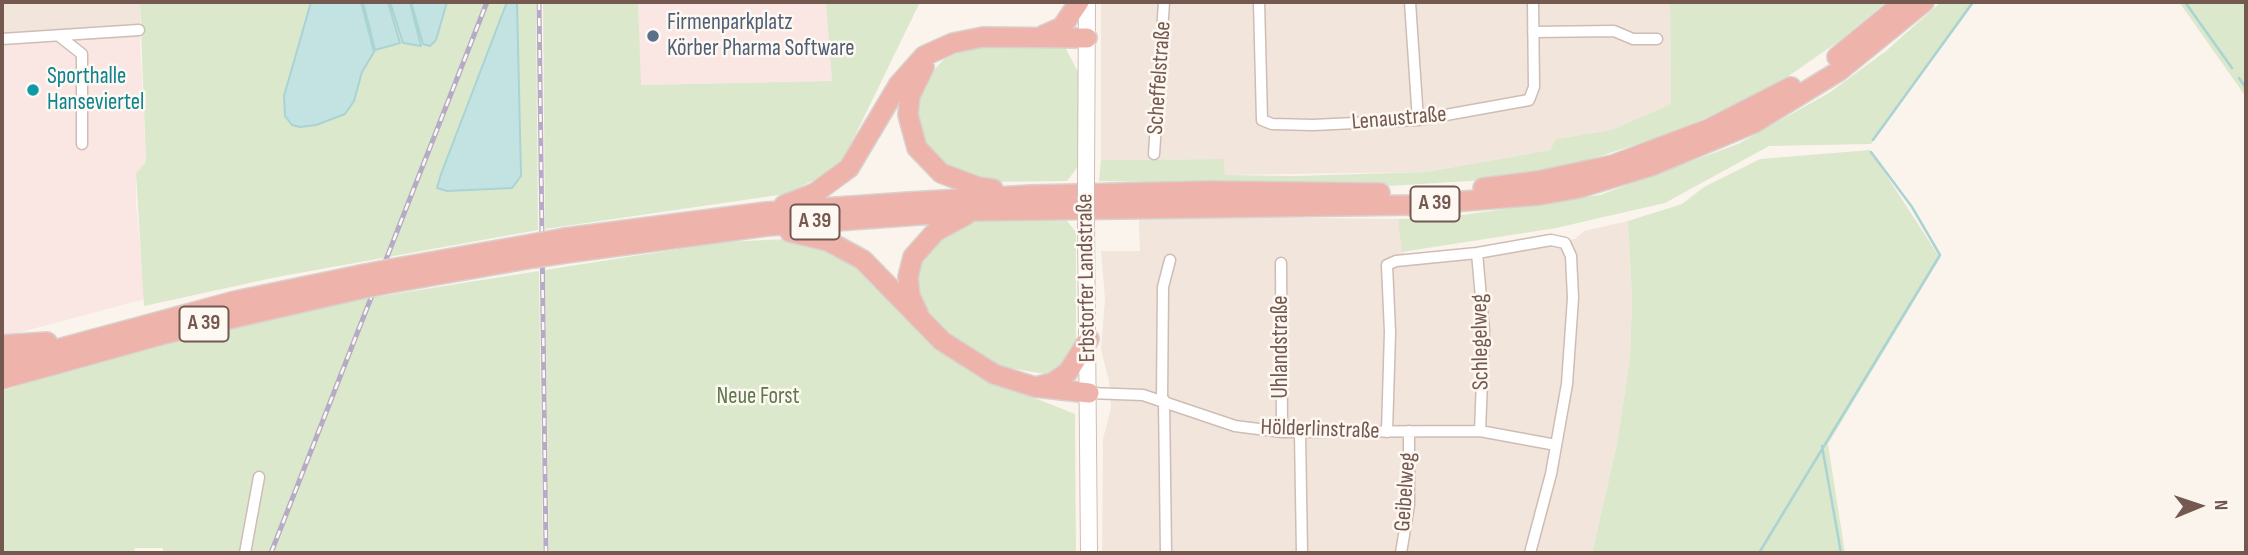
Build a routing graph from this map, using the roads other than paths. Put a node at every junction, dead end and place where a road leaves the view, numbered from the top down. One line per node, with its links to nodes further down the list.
1 (1079, 2): 12 (highway)
2 (1087, 2): 13 (street, Erbstorfer Landstraße)
3 (1164, 2): 19 (street, Scheffelstraße)
4 (1259, 2): 17 (street, Lenaustraße)
5 (1410, 2): 17 (street)
6 (1533, 2): 10 (street)
7 (1903, 2): 20 (highway, A 39)
8 (1924, 2): 21 (highway, A 39)
9 (139, 30): 11 (street)
10 (1533, 32): 15 (street); 17 (street, Lenaustraße)
11 (59, 36): 14 (street); 18 (street)
12 (1040, 36): 13 (highway); 16 (highway)
13 (1087, 38): 31 (street, Erbstorfer Landstraße, bridge)
14 (2, 39)
15 (1657, 40)
16 (939, 50): 20 (highway); 22 (highway)
17 (1418, 120)
18 (82, 144)
19 (1154, 154)
20 (1031, 195): 22 (highway, A 39)
21 (974, 211): 23 (highway, A 39); 29 (highway)
22 (766, 212): 24 (highway, A 39)
23 (722, 232): 24 (highway, A 39); 29 (highway)
24 (566, 246): 28 (highway, A 39, bridge)
25 (1477, 253): 39 (street, Schlegelweg); 41 (street); 43 (street)
26 (1170, 260): 37 (street)
27 (1281, 263): 40 (street, Uhlandstraße)
28 (362, 282): 30 (highway, A 39); 34 (highway, A 39)
29 (923, 323): 35 (highway)
30 (90, 339): 32 (highway); 33 (highway, A 39)
31 (1088, 339): 35 (highway); 36 (street, Erbstorfer Landstraße)
32 (2, 345)
33 (2, 364)
34 (2, 379)
35 (1035, 387): 36 (highway)
36 (1089, 393): 37 (street, Hölderlinstraße); 46 (street, Erbstorfer Landstraße)
37 (1163, 399): 40 (street, Hölderlinstraße); 47 (street)
38 (1409, 431): 39 (street, Hölderlinstraße); 41 (street, Hölderlinstraße); 49 (street, Geibelweg)
39 (1480, 431): 43 (street, Hölderlinstraße)
40 (1282, 432): 42 (street, Hölderlinstraße)
41 (1387, 432): 42 (street, Hölderlinstraße)
42 (1300, 434): 48 (street)
43 (1556, 445): 50 (street)
44 (259, 477): 45 (street)
45 (245, 553)
46 (1089, 553)
47 (1166, 553)
48 (1302, 553)
49 (1401, 553)
50 (1530, 553)

